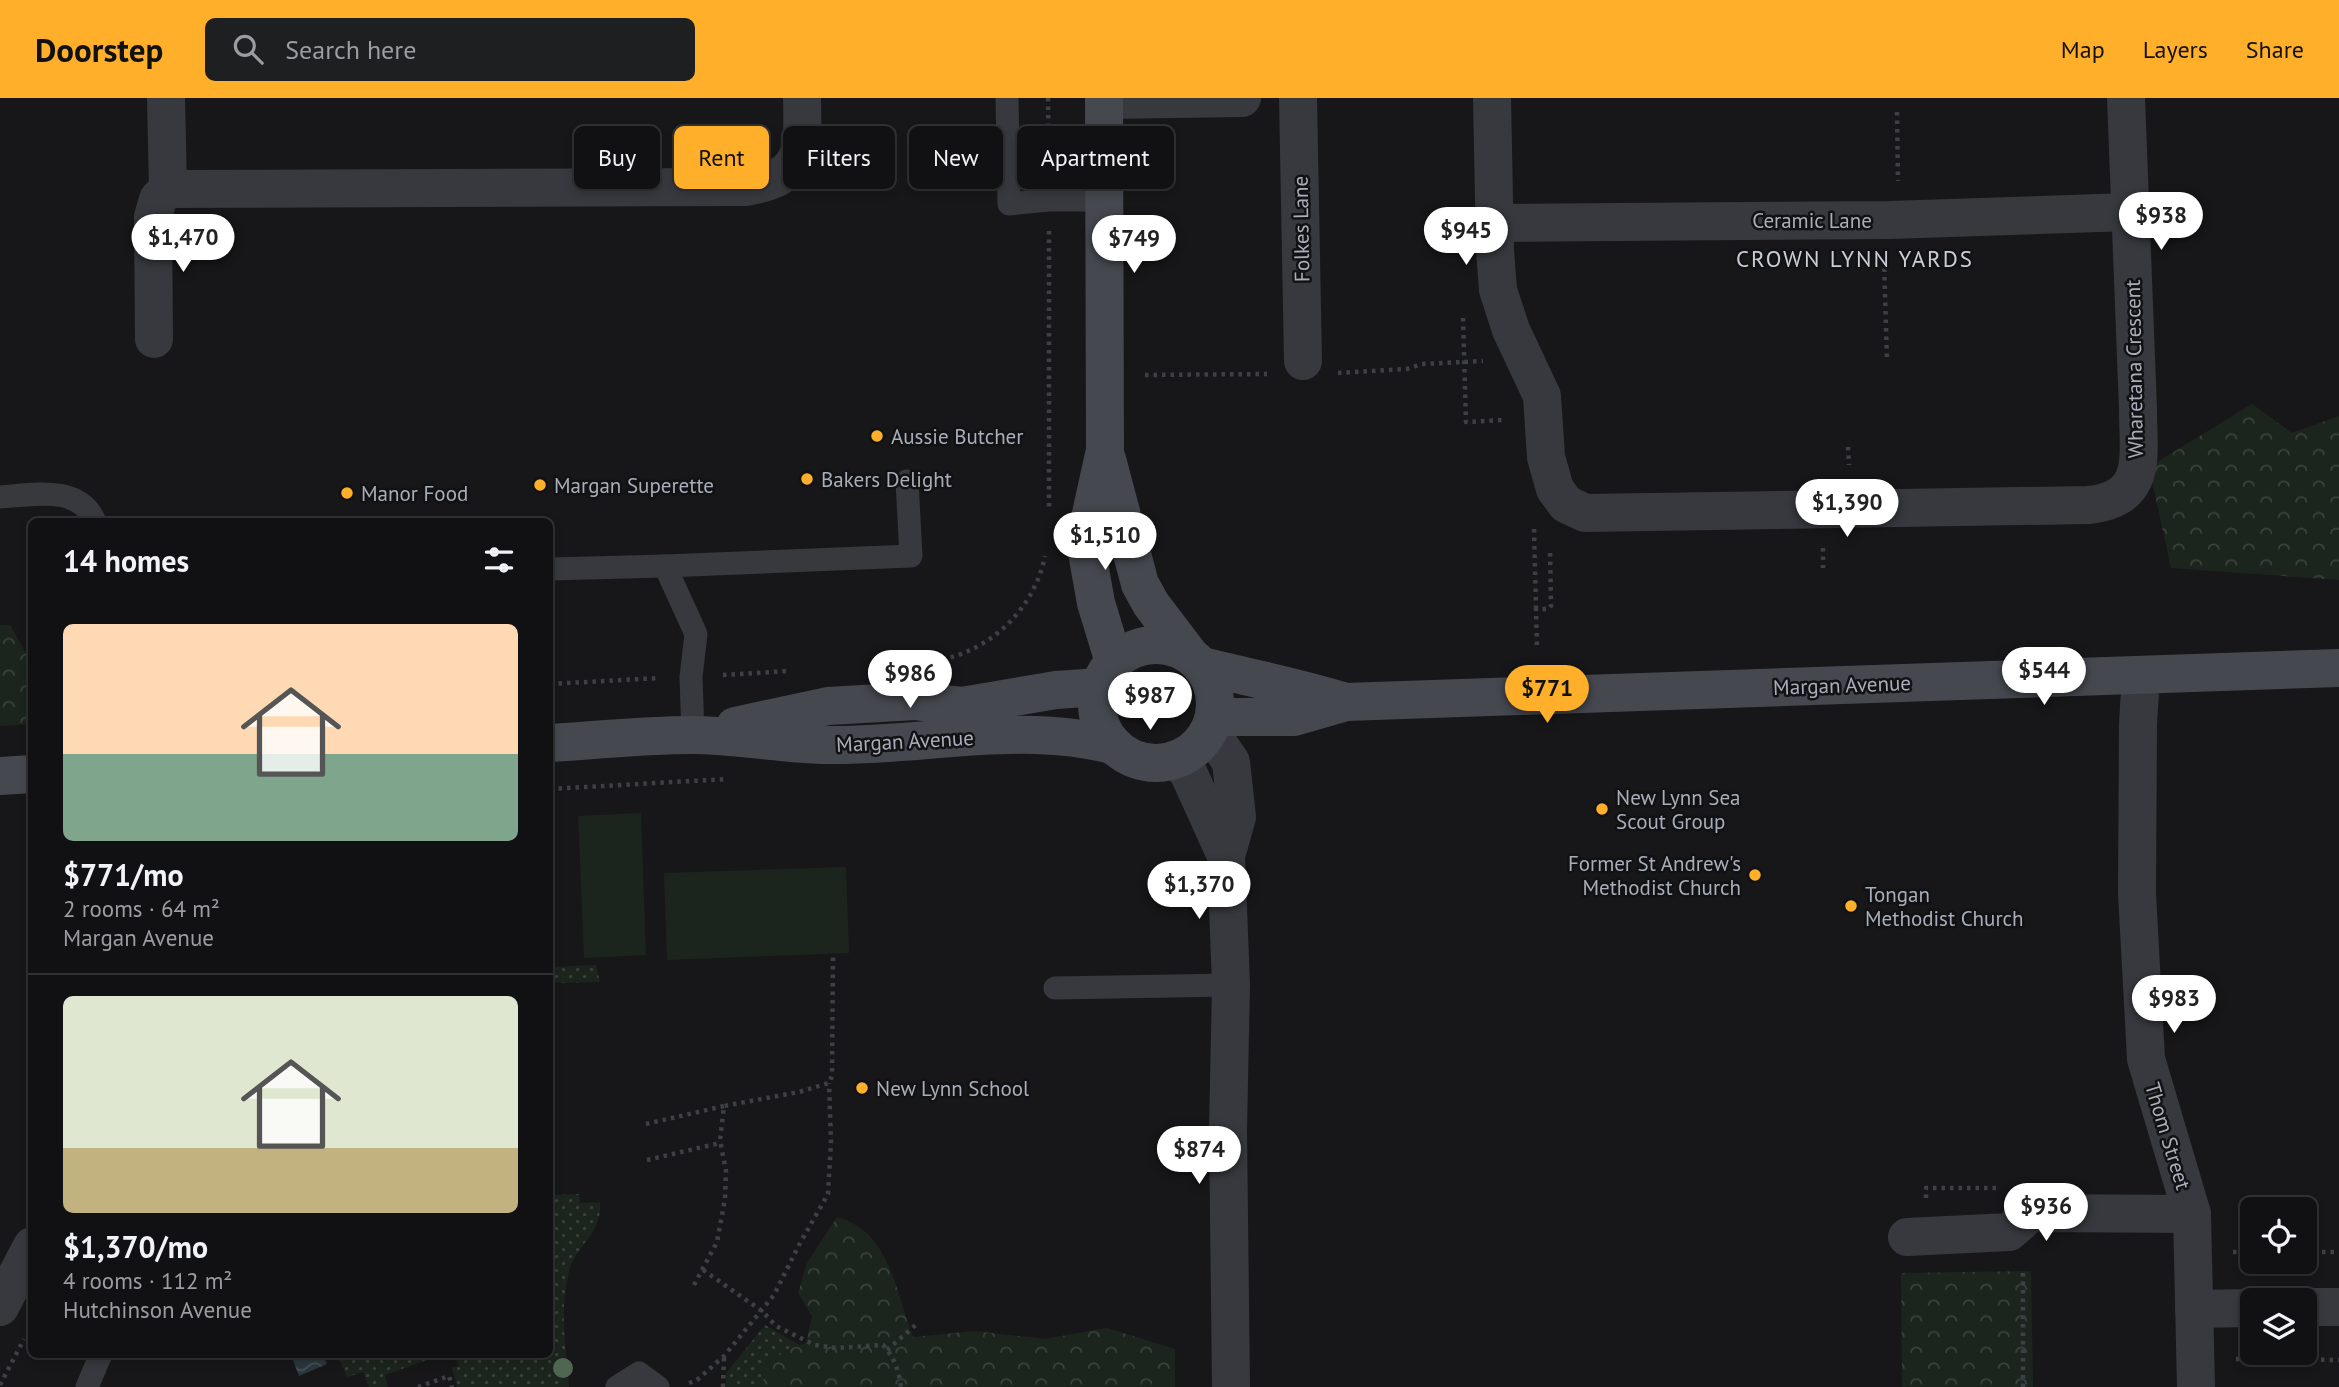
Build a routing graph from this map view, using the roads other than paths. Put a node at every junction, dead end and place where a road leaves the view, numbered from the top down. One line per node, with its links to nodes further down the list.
1 (166, 98): 9 (street)
2 (802, 98): 9 (street)
3 (1007, 98): 10 (lane)
4 (1242, 98): 8 (street)
5 (1298, 98): 14 (street, Folkes Lane)
6 (1492, 98): 12 (street, Wharetana Crescent)
7 (2126, 98): 11 (street, Wharetana Crescent)
8 (1104, 99): 10 (main road)
9 (168, 190): 13 (street)
10 (1103, 200): 15 (main road)
11 (2129, 212): 12 (street, Ceramic Lane); 12 (street, Wharetana Crescent)
12 (1495, 223)
13 (154, 339)
14 (1303, 360)
15 (1105, 450): 21 (main road); 23 (main road)
16 (907, 481): 19 (lane)
17 (0, 497): 18 (lane)
18 (91, 518)
19 (665, 566): 20 (lane); 27 (lane)
20 (553, 569)
21 (1196, 660): 23 (main road); 25 (main road, Margan Avenue); 26 (main road)
22 (2339, 668): 24 (main road, Margan Avenue)
23 (1107, 675): 27 (main road, Margan Avenue); 29 (main road)
24 (2141, 675): 25 (main road, Margan Avenue); 36 (street, Thom Street)
25 (1346, 702): 26 (main road, Margan Avenue)
26 (1212, 723): 30 (main road); 33 (street)
27 (693, 734): 28 (main road, Margan Avenue); 29 (main road, Margan Avenue)
28 (553, 743)
29 (1115, 746): 30 (main road)
30 (1177, 759): 33 (street)
31 (28, 774): 32 (main road)
32 (0, 776)
33 (1226, 856): 34 (street)
34 (1231, 985): 35 (lane); 48 (street)
35 (1055, 988)
36 (2192, 1214): 37 (street); 43 (street, Thom Street)
37 (1907, 1237)
38 (28, 1254): 39 (street)
39 (0, 1307)
40 (2317, 1307): 41 (street)
41 (2339, 1307)
42 (2240, 1308): 43 (street)
43 (2194, 1309): 49 (street, Thom Street)
44 (99, 1358): 45 (lane)
45 (87, 1387)
46 (617, 1387): 47 (lane)
47 (658, 1387)
48 (1231, 1387)
49 (2196, 1387)

